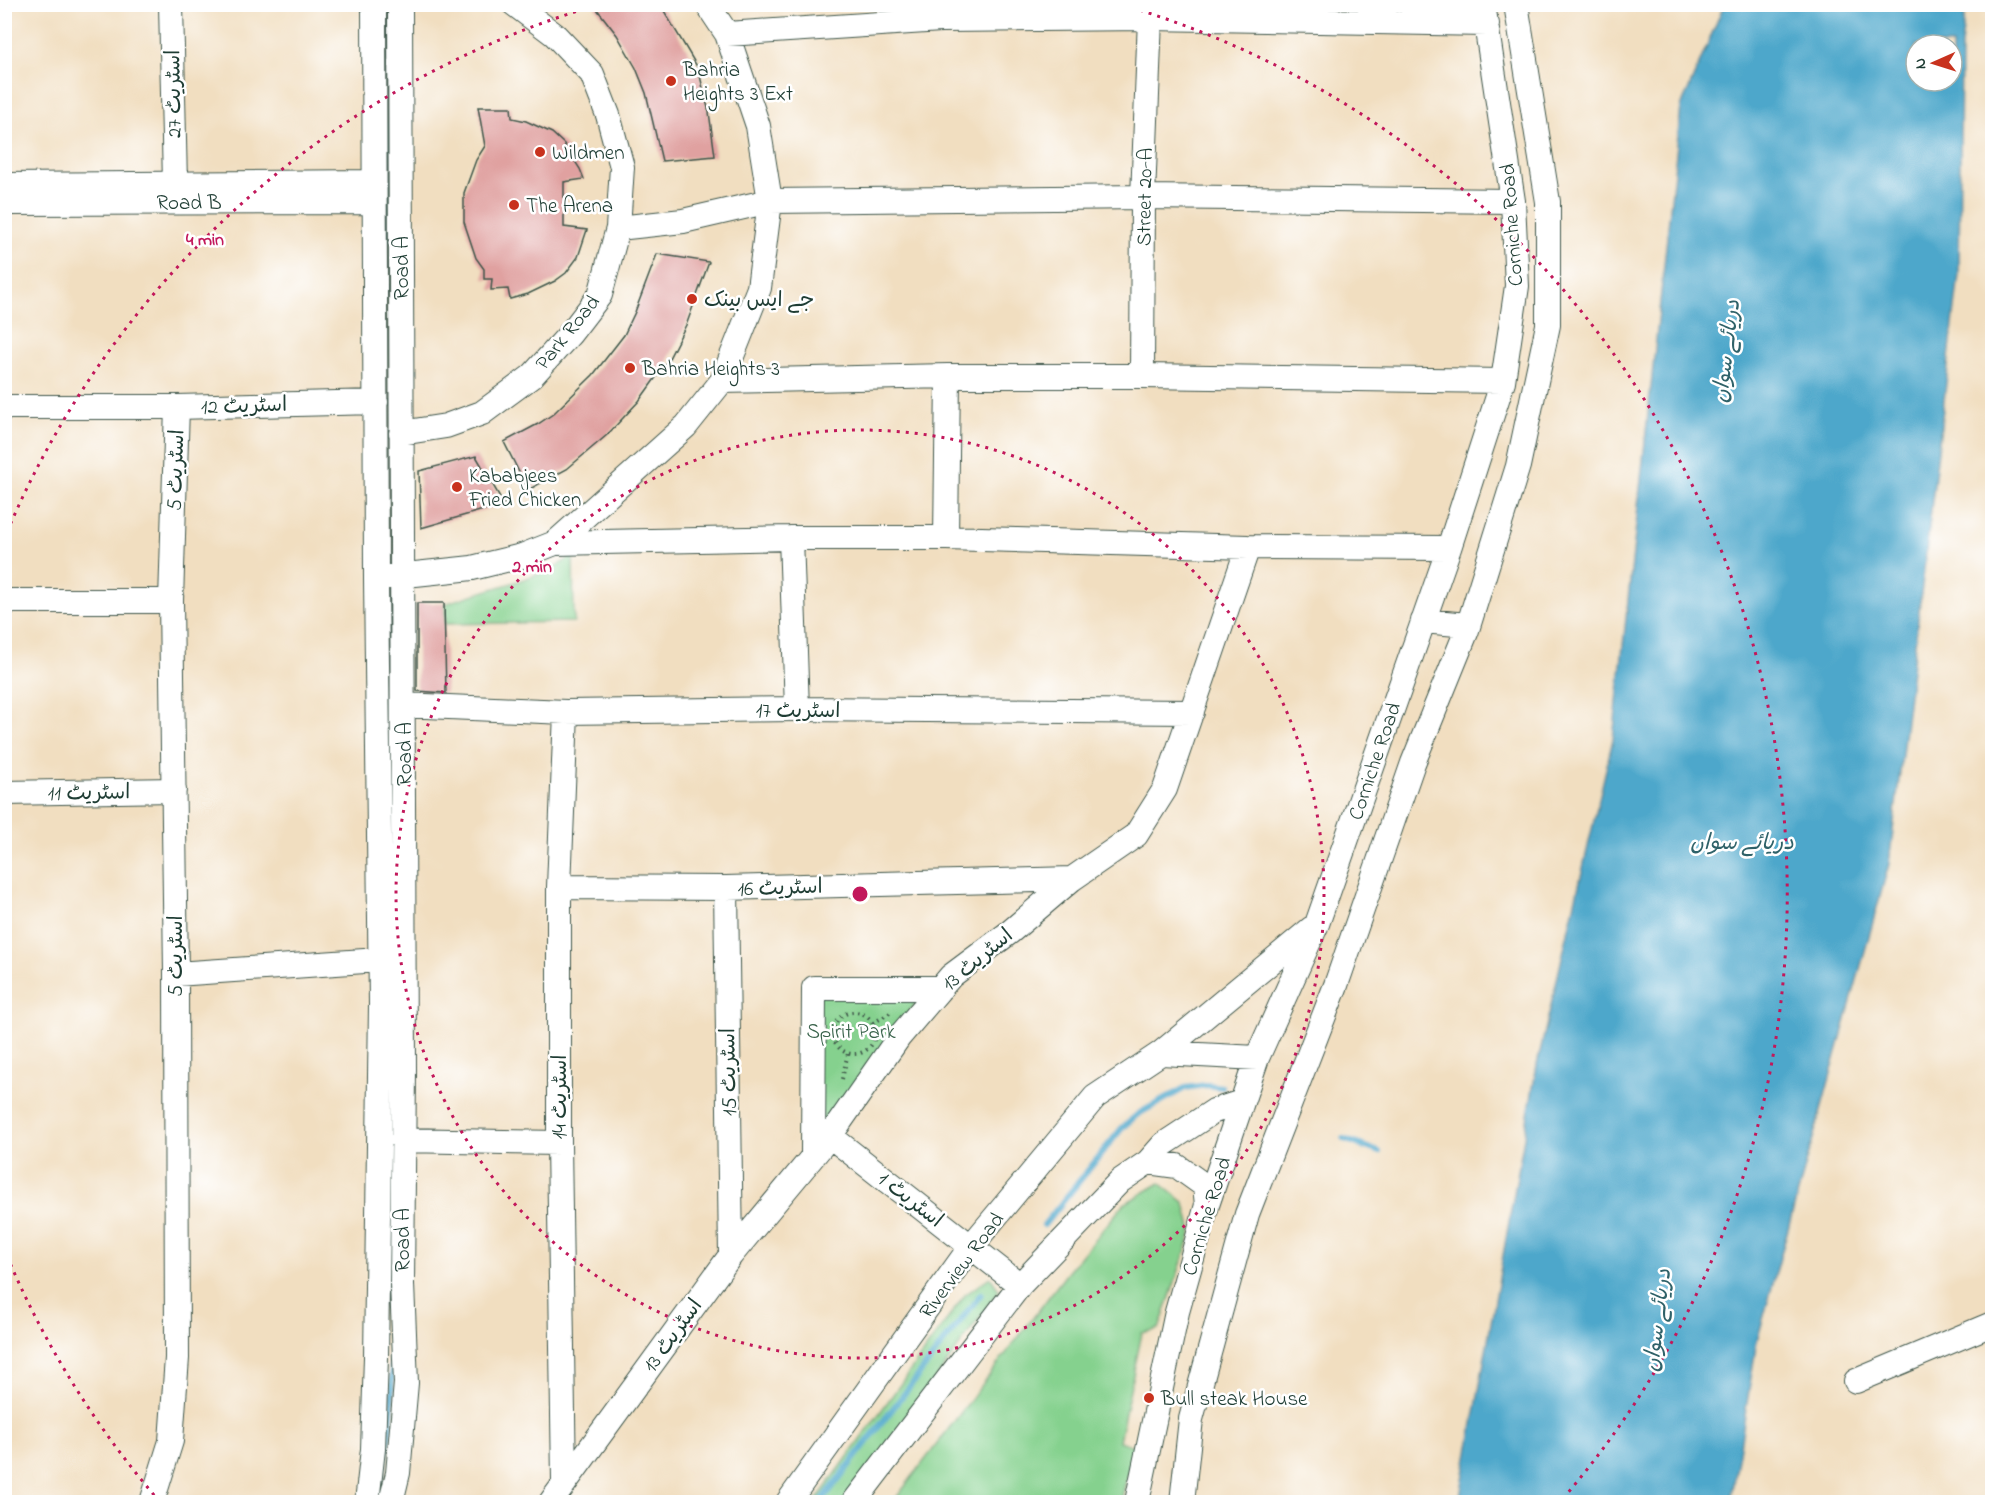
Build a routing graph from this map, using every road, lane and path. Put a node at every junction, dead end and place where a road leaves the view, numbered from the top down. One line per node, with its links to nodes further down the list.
1 (171, 4): 11 (street, اسٹریٹ 27)
2 (374, 4): 13 (street, Road A)
3 (400, 4): 26 (street, Road A)
4 (514, 4): 18 (street, Park Road)
5 (707, 4): 10 (street)
6 (1516, 4): 37 (street)
7 (941, 12): 9 (street); 10 (street)
8 (1485, 14): 9 (street); 16 (street, Corniche Road)
9 (1150, 18): 14 (street, Street 20-A)
10 (727, 34): 15 (street)
11 (175, 184): 12 (street, Road B); 13 (street, Road B)
12 (4, 185)
13 (374, 192): 17 (street, Road B); 23 (street, Road A)
14 (1143, 197): 15 (street); 16 (street); 20 (street, Street 20-A)
15 (770, 201): 18 (street); 21 (street)
16 (1513, 201): 22 (street, Corniche Road)
17 (4, 203)
18 (618, 228): 26 (street, Park Road)
19 (948, 376): 20 (street); 21 (street); 28 (street)
20 (1142, 376): 22 (street)
21 (723, 381): 29 (street)
22 (1503, 381): 31 (street, Corniche Road)
23 (376, 402): 25 (street, اسٹریٹ 12); 33 (street, Road A)
24 (4, 407): 25 (street, اسٹریٹ 12)
25 (177, 407): 35 (street, اسٹریٹ 5)
26 (401, 434): 32 (street, Road A)
27 (791, 538): 28 (street); 29 (street); 39 (street)
28 (946, 538): 30 (street)
29 (555, 543): 32 (street)
30 (1248, 547): 31 (street); 41 (street, اسٹریٹ 13)
31 (1449, 548): 36 (street, Corniche Road)
32 (402, 574): 33 (street); 38 (street, Road A)
33 (376, 579): 48 (street, Road A)
34 (4, 601): 35 (street)
35 (171, 601): 42 (street, اسٹریٹ 5)
36 (1423, 621): 37 (street); 47 (street, Corniche Road)
37 (1468, 625): 74 (street)
38 (404, 705): 40 (street, اسٹریٹ 17); 56 (street, Road A)
39 (797, 710): 40 (street, اسٹریٹ 17); 41 (street, اسٹریٹ 17)
40 (566, 712): 45 (street, اسٹریٹ 14)
41 (1192, 712): 44 (street, اسٹریٹ 13)
42 (174, 790): 43 (street, اسٹریٹ 11); 49 (street, اسٹریٹ 5)
43 (4, 794)
44 (1072, 879): 46 (street, اسٹریٹ 16); 50 (street, اسٹریٹ 13)
45 (559, 887): 46 (street, اسٹریٹ 16); 57 (street, اسٹریٹ 14)
46 (726, 888): 62 (street, اسٹریٹ 15)
47 (1317, 924): 52 (street, Riverview Road); 53 (street, Corniche Road)
48 (379, 960): 49 (street); 68 (street, Road A)
49 (176, 974): 67 (street, اسٹریٹ 5)
50 (941, 988): 55 (street, اسٹریٹ 13); 58 (street)
51 (842, 1050): 51 (path)
52 (1161, 1053): 53 (street); 61 (street, Riverview Road)
53 (1257, 1058): 54 (street, Corniche Road)
54 (1242, 1102): 59 (street); 60 (street, Corniche Road)
55 (830, 1136): 58 (street, اسٹریٹ 13); 61 (street, اسٹریٹ 1)
56 (402, 1140): 57 (street); 69 (street, Road A)
57 (559, 1143): 66 (street, اسٹریٹ 14)
58 (813, 1155): 62 (street, اسٹریٹ 13)
59 (1148, 1162): 60 (street); 63 (street)
60 (1207, 1205): 73 (street, Corniche Road)
61 (972, 1245): 63 (street, اسٹریٹ 1); 71 (street, Riverview Road)
62 (731, 1255): 66 (street, اسٹریٹ 13)
63 (1020, 1285): 72 (street)
64 (1992, 1324): 65 (street)
65 (1856, 1381)
66 (564, 1482): 70 (street, اسٹریٹ 13)
67 (152, 1503)
68 (367, 1503)
69 (391, 1503)
70 (551, 1503)
71 (788, 1503)
72 (854, 1503)
73 (1137, 1503)
74 (1182, 1503)

